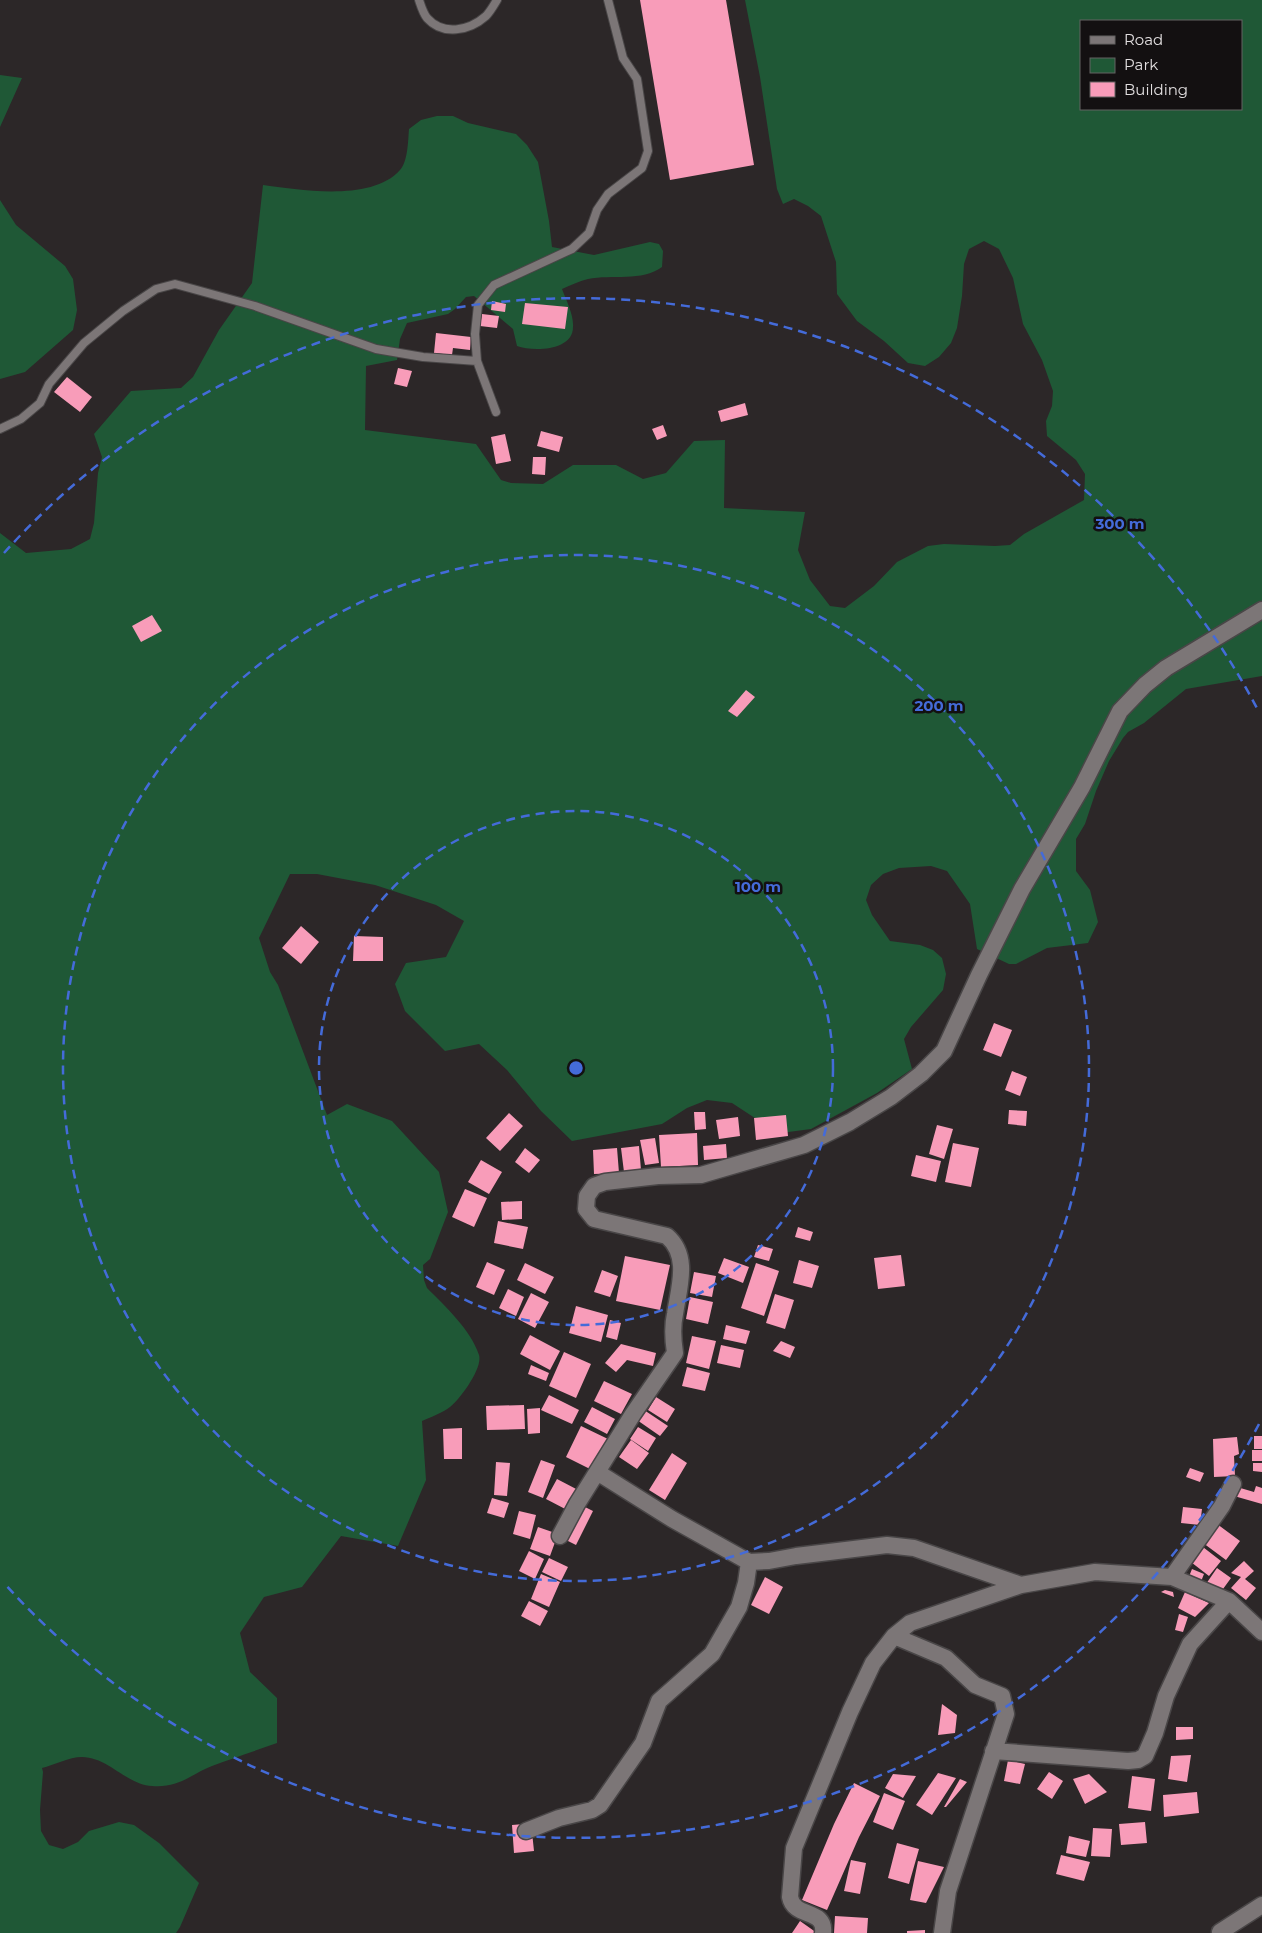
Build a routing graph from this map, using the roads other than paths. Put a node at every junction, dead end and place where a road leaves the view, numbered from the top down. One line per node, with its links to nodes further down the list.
1 (419, 0): 2 (lane)
2 (497, 0)
3 (608, 0): 4 (lane)
4 (477, 361): 5 (lane); 6 (lane)
5 (496, 412)
6 (0, 429)
7 (1262, 610): 8 (street)
8 (597, 1472): 10 (street); 11 (street)
9 (1233, 1484): 12 (street)
10 (560, 1536)
11 (748, 1562): 13 (street); 18 (street)
12 (1172, 1577): 13 (street); 14 (street)
13 (1021, 1585): 16 (street)
14 (1229, 1601): 15 (street); 17 (street)
15 (1262, 1632)
16 (894, 1636): 17 (street); 21 (street)
17 (993, 1751): 22 (street)
18 (526, 1830)
19 (1262, 1905): 20 (street)
20 (1220, 1932)
21 (823, 1933)
22 (942, 1933)

